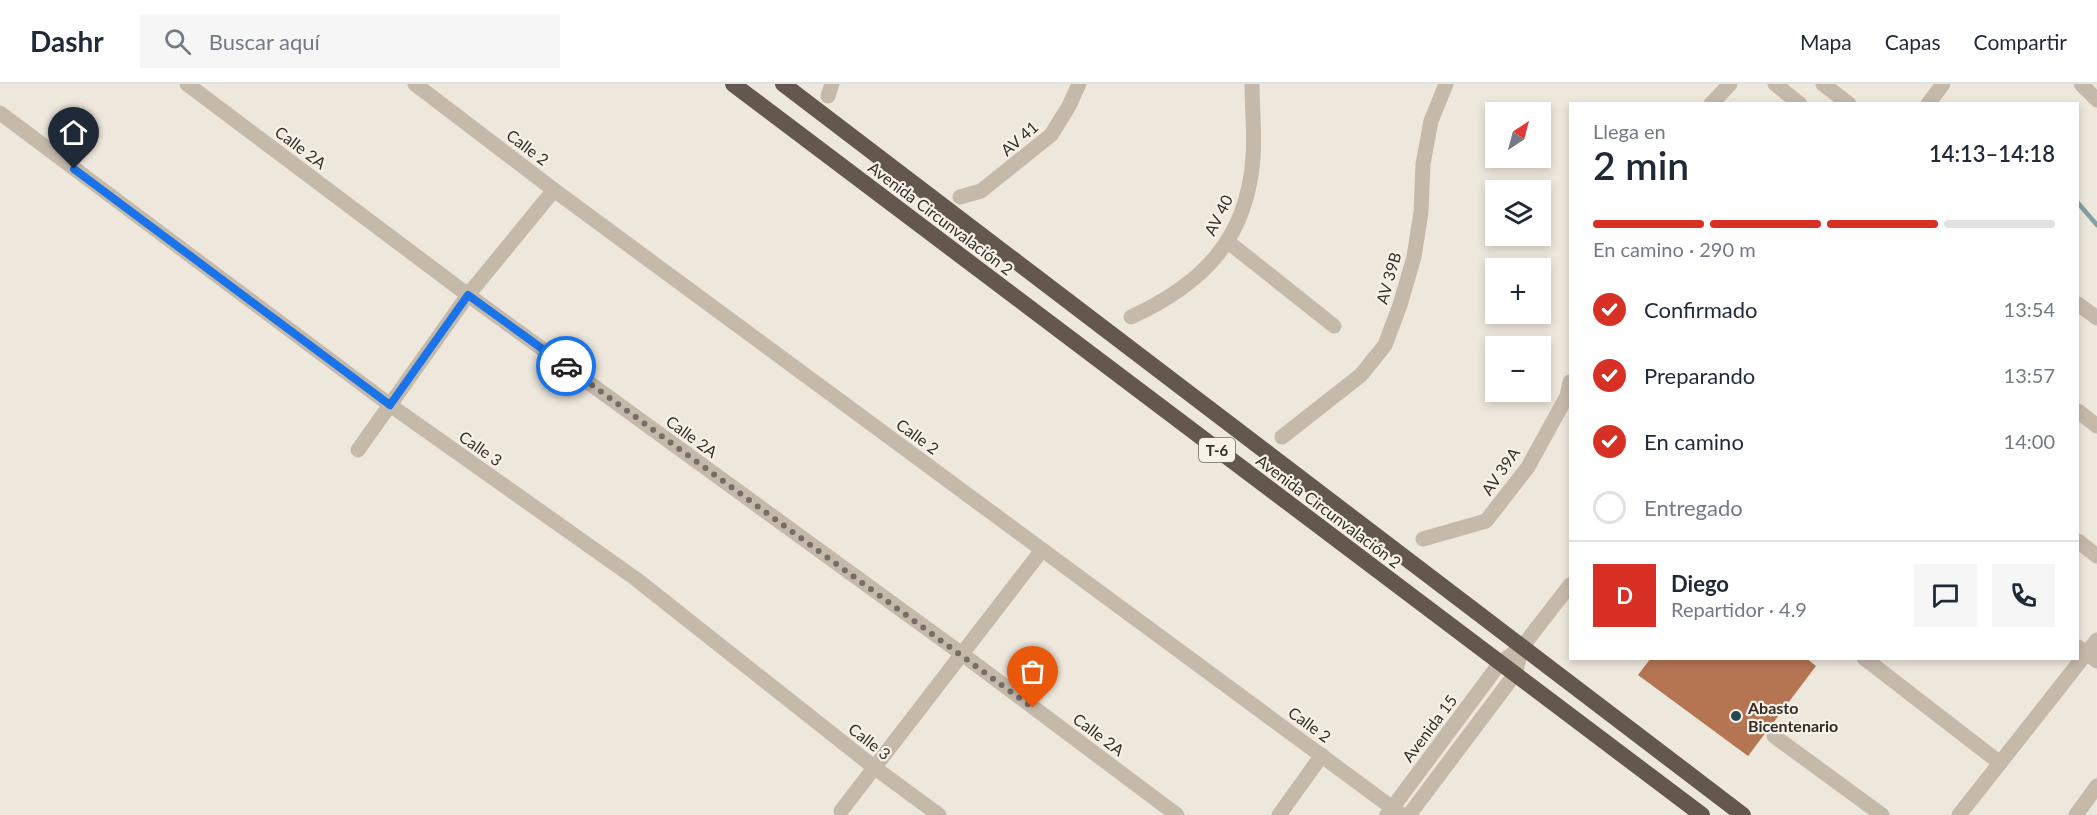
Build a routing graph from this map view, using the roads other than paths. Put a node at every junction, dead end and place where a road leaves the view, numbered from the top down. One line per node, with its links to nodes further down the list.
1 (188, 84): 22 (street, Calle 2A)
2 (415, 84): 19 (street, Calle 2)
3 (732, 84): 43 (highway, Avenida Circunvalación 2 / T-6)
4 (783, 84): 39 (highway, Avenida Circunvalación 2 / T-6)
5 (1079, 84): 20 (street, AV 41)
6 (1252, 84): 21 (street, AV 40)
7 (1446, 84): 31 (street, AV 39B)
8 (1730, 84): 14 (street)
9 (1775, 84): 15 (street)
10 (1823, 84): 16 (street)
11 (1943, 84): 17 (street)
12 (2081, 84): 13 (street)
13 (2097, 100)
14 (1713, 102)
15 (1798, 102)
16 (1846, 102)
17 (1930, 102)
18 (0, 113): 28 (street, Calle 3)
19 (554, 190): 22 (street); 35 (street, Calle 2)
20 (960, 197)
21 (1227, 241): 24 (street, AV 40); 26 (street)
22 (468, 295): 28 (street); 40 (street, Calle 2A)
23 (2079, 305): 25 (street)
24 (1131, 317)
25 (2097, 318)
26 (1334, 326)
27 (1569, 387): 33 (street, AV 39A)
28 (390, 405): 32 (street); 48 (street, Calle 3)
29 (2079, 412): 30 (street)
30 (2097, 426)
31 (1282, 437)
32 (358, 450)
33 (1423, 539)
34 (2079, 542): 36 (street)
35 (1042, 550): 40 (street); 46 (street, Calle 2)
36 (2097, 556)
37 (1569, 586): 39 (street)
38 (2097, 640): 41 (street)
39 (1522, 647): 43 (street, Avenida 15); 44 (street); 57 (highway, Avenida Circunvalación 2 / T-6)
40 (962, 654): 48 (street); 53 (street, Calle 2A)
41 (2087, 654): 47 (street)
42 (1867, 660): 47 (street)
43 (1500, 663): 44 (highway, Avenida Circunvalación 2 / T-6); 51 (street, Avenida 15)
44 (1515, 674): 55 (street); 56 (highway, Avenida Circunvalación 2 / T-6)
45 (1774, 736): 58 (street)
46 (1322, 755): 51 (street, Calle 2); 54 (street)
47 (2000, 764): 59 (street)
48 (875, 768): 50 (street); 52 (street, Calle 3)
49 (2097, 786): 60 (street)
50 (842, 810)
51 (1394, 813)
52 (939, 815)
53 (1176, 815)
54 (1279, 815)
55 (1409, 815)
56 (1702, 815)
57 (1743, 815)
58 (1882, 815)
59 (1959, 815)
60 (2076, 815)

